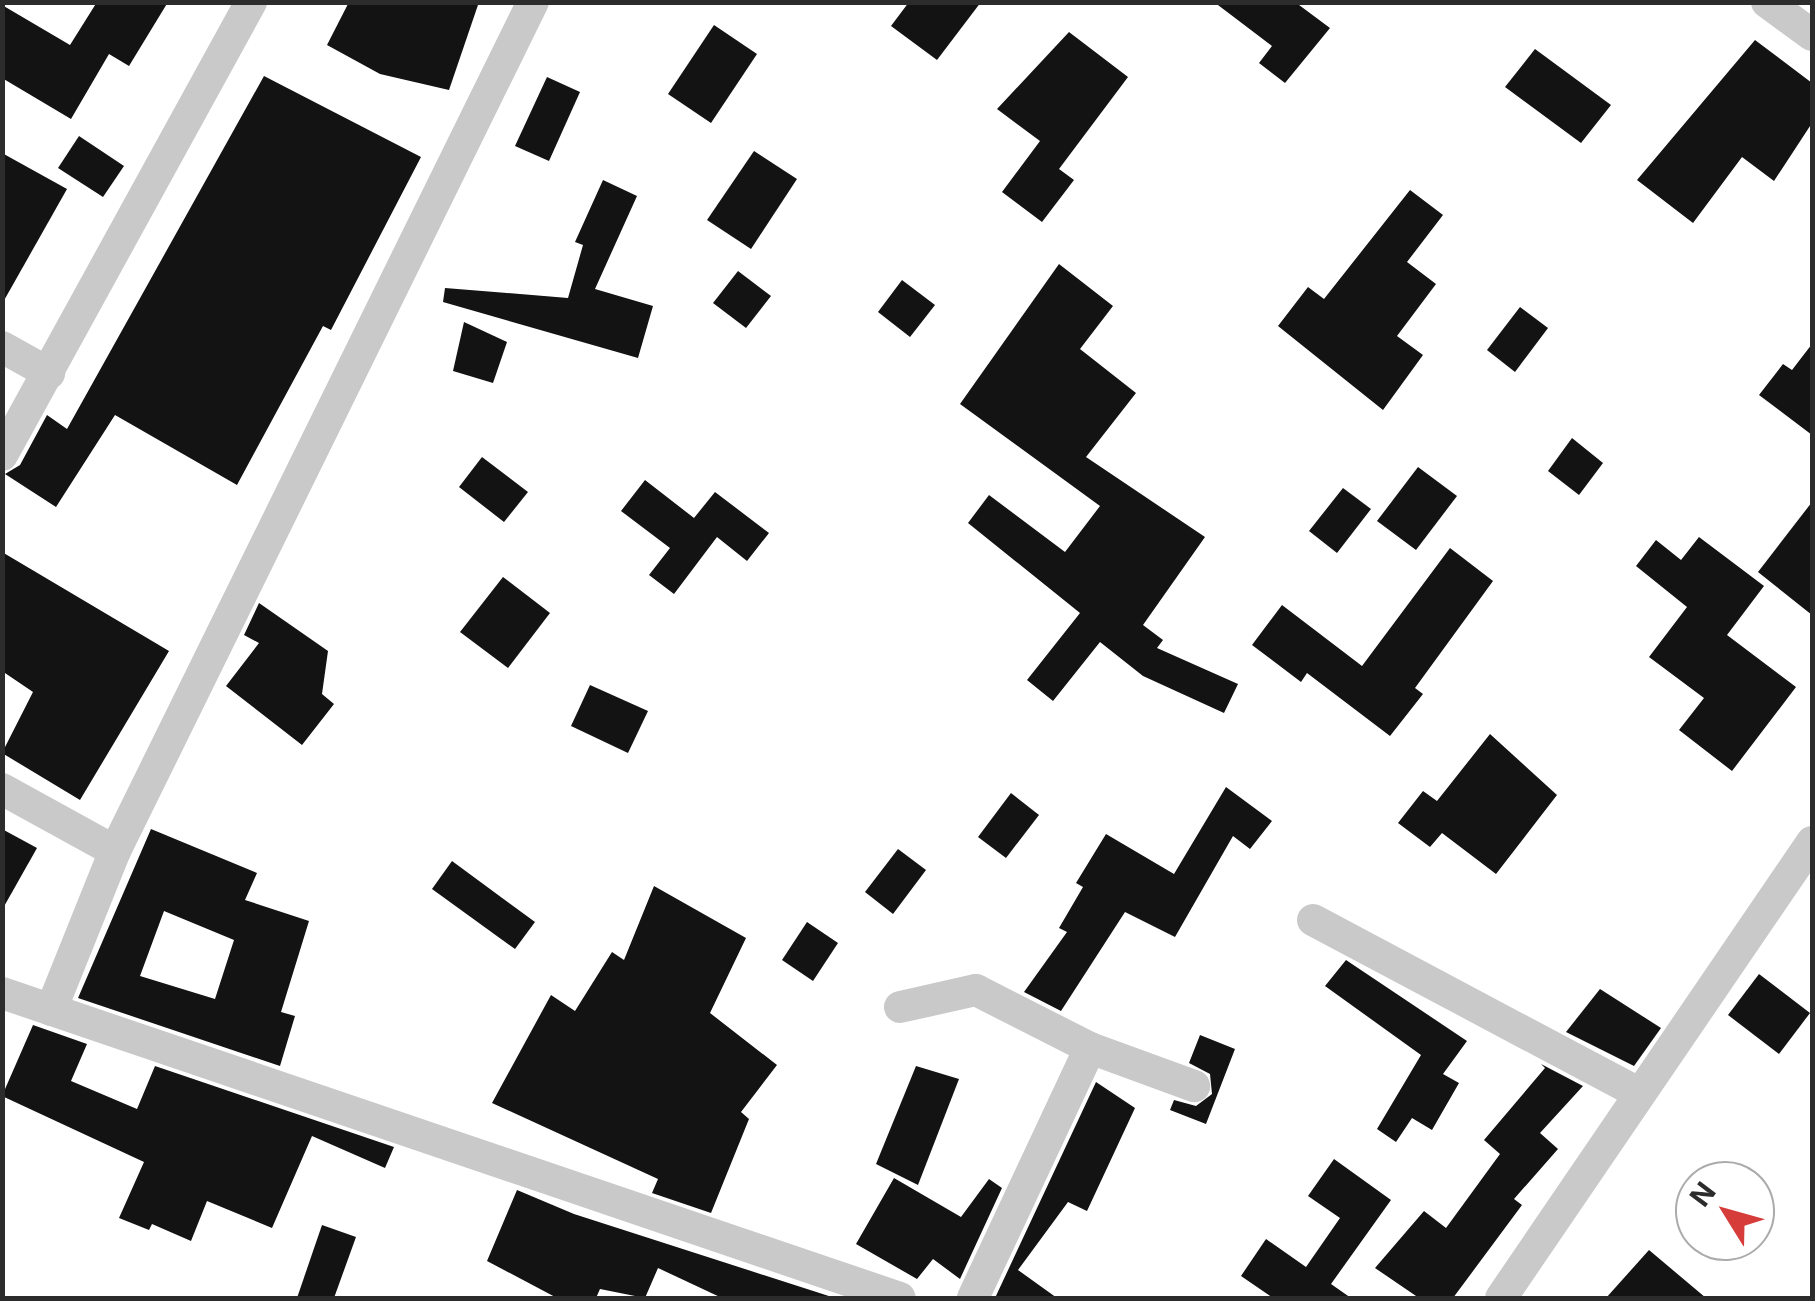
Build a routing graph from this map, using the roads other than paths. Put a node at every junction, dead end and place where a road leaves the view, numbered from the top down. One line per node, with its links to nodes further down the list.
1 (251, 2): 6 (street)
2 (532, 2): 10 (street)
3 (1767, 2): 4 (street)
4 (1812, 36)
5 (2, 347): 6 (street)
6 (49, 373): 7 (street)
7 (2, 455)
8 (2, 789): 10 (street)
9 (1812, 842): 17 (street)
10 (115, 851): 14 (street)
11 (1313, 920): 17 (street)
12 (2, 993): 14 (street)
13 (900, 1007): 15 (street)
14 (51, 1010): 18 (street)
15 (1090, 1048): 16 (street); 19 (street)
16 (1194, 1086)
17 (1640, 1094): 20 (street)
18 (900, 1298)
19 (973, 1298)
20 (1501, 1298)

